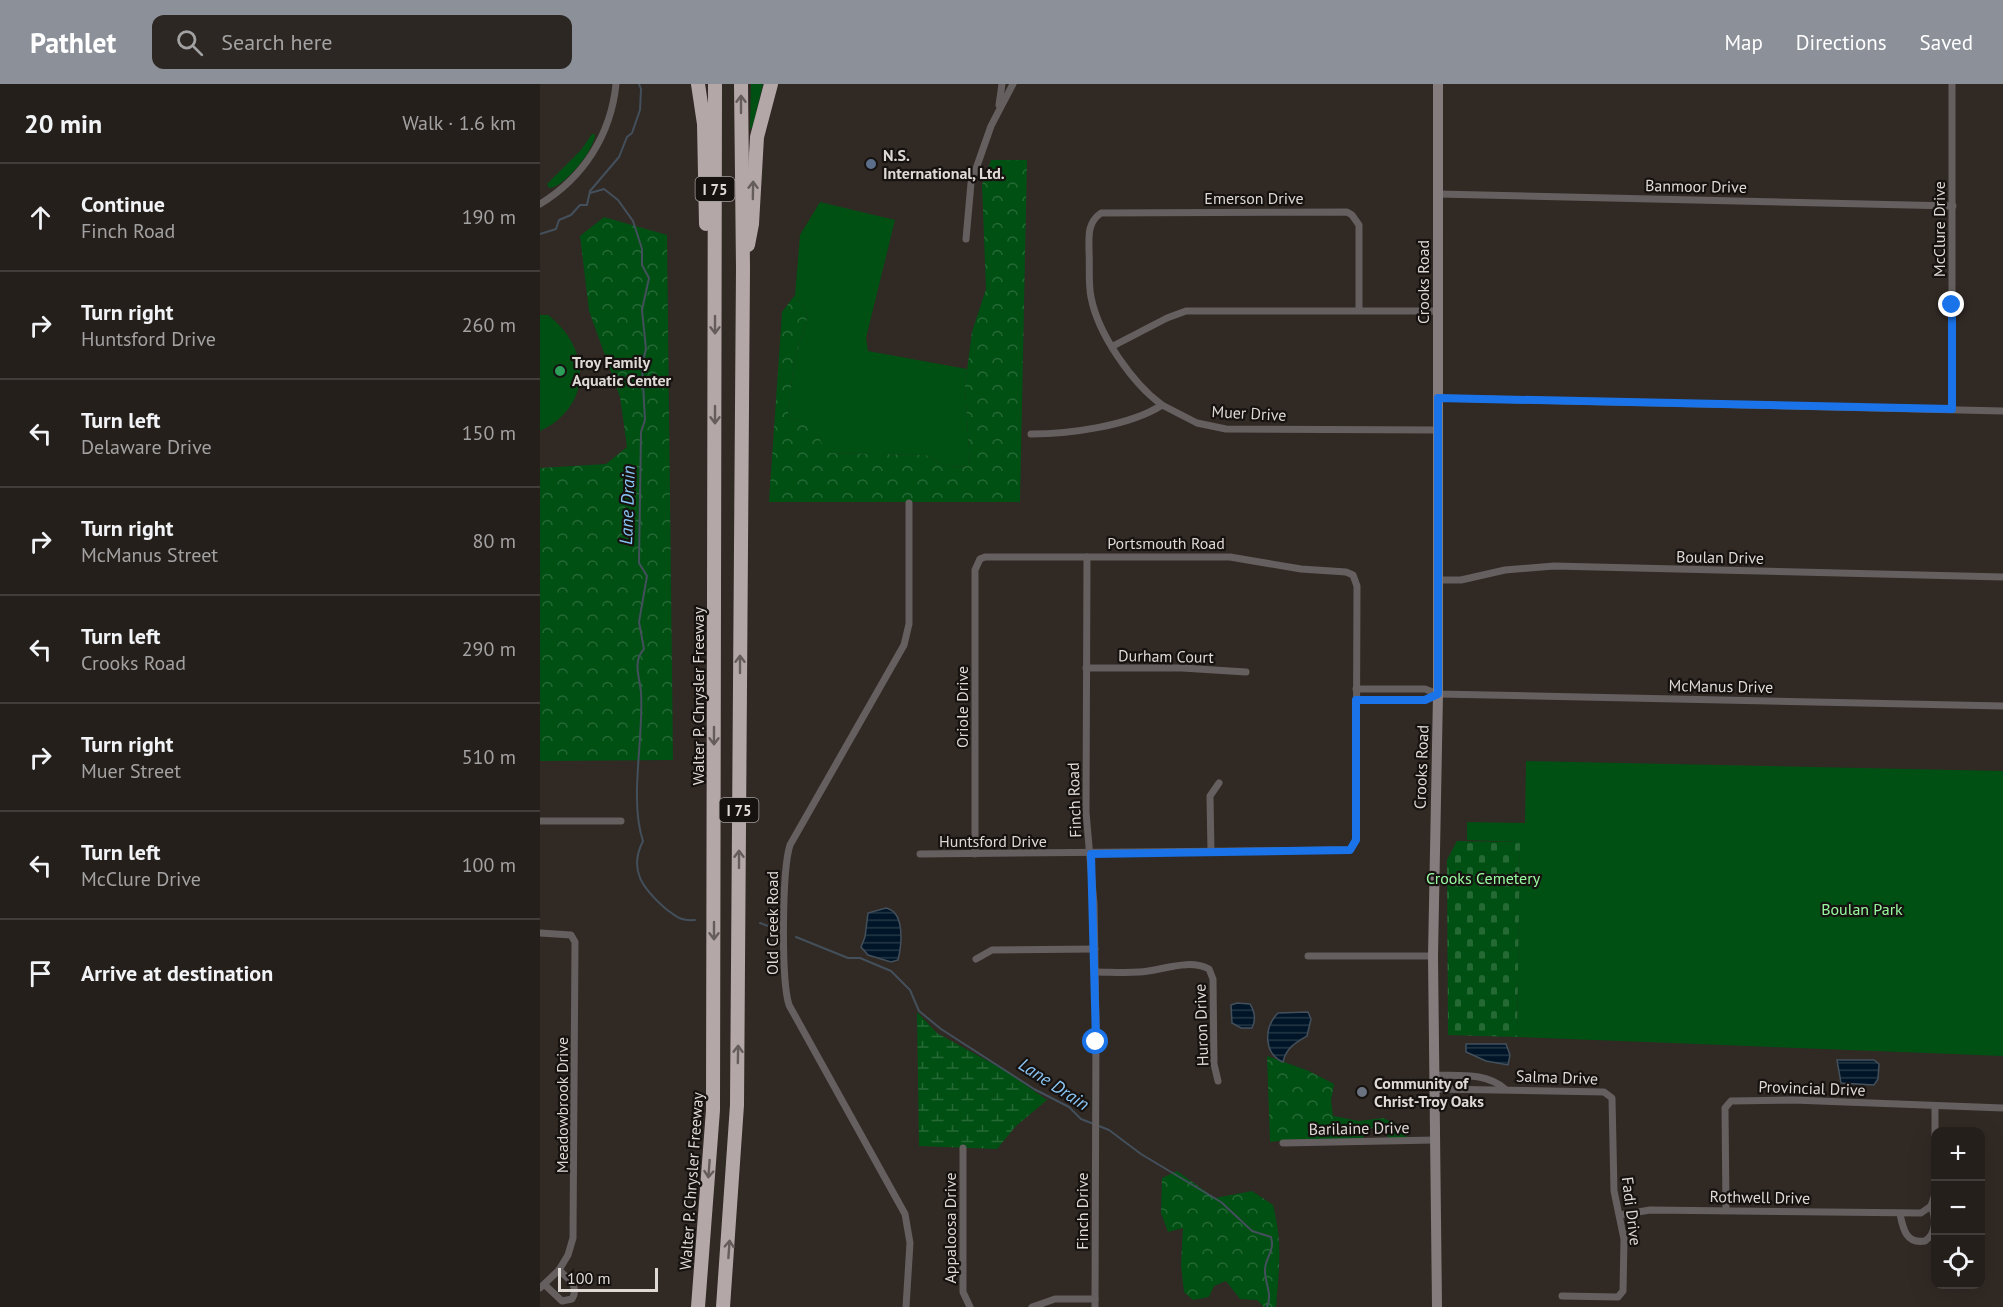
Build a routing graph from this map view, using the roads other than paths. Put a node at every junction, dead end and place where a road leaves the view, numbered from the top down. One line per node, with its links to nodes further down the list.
1 (616, 84): 12 (street)
2 (698, 84): 16 (highway)
3 (715, 84): 16 (highway, Walter P. Chrysler Freeway / I 75)
4 (741, 84): 15 (highway, I 75, one-way to 4)
5 (771, 84): 15 (highway, one-way to 5)
6 (1002, 84): 10 (street)
7 (1013, 84): 10 (street)
8 (1438, 84): 11 (main road, Crooks Road)
9 (1952, 84): 13 (street, McClure Drive)
10 (999, 108): 14 (street)
11 (1438, 194): 13 (street, Banmoor Drive); 18 (main road, Crooks Road)
12 (540, 204)
13 (1953, 206): 22 (street, McClure Drive)
14 (966, 239)
15 (742, 268): 72 (highway, I 75, one-way to 15)
16 (715, 294): 71 (highway, Walter P. Chrysler Freeway / I 75, one-way to 71)
17 (1359, 310): 18 (street); 19 (street); 19 (street, Emerson Drive)
18 (1438, 311): 20 (main road, Crooks Road)
19 (1113, 346): 21 (street, Muer Drive)
20 (1438, 398): 22 (street); 24 (main road, Crooks Road)
21 (1162, 405): 24 (street, Muer Drive); 25 (street)
22 (1952, 409): 23 (street)
23 (2003, 411)
24 (1439, 430): 30 (main road, Crooks Road)
25 (1031, 434)
26 (909, 503): 73 (street, Old Creek Road)
27 (1087, 557): 28 (street, Portsmouth Road); 31 (street, Finch Road); 33 (street, Portsmouth Road)
28 (978, 561): 42 (street, Oriole Drive)
29 (2003, 577): 30 (street, Boulan Drive)
30 (1438, 580): 34 (main road, Crooks Road)
31 (1086, 668): 32 (street, Durham Court); 43 (street, Finch Road)
32 (1246, 672)
33 (1356, 689): 34 (street); 35 (street)
34 (1438, 694): 35 (street); 36 (street, McManus Drive); 47 (main road, Crooks Road)
35 (1356, 700): 40 (street, Huntsford Drive)
36 (2003, 706)
37 (1219, 783): 40 (street)
38 (540, 821): 39 (street)
39 (621, 821)
40 (1211, 852): 43 (street, Huntsford Drive)
41 (920, 854): 42 (street, Huntsford Drive)
42 (975, 854): 43 (street, Huntsford Drive)
43 (1091, 854): 45 (street, Finch Road)
44 (540, 933): 67 (street, Meadowbrook Drive)
45 (1095, 949): 48 (street); 49 (street, Finch Road)
46 (1308, 956): 47 (street)
47 (1433, 956): 50 (main road, Crooks Road)
48 (976, 958)
49 (1095, 972): 51 (street, Huron Drive); 57 (street, Finch Road)
50 (1435, 1075): 52 (main road, Crooks Road); 53 (street, Salma Drive)
51 (1218, 1081)
52 (1435, 1089): 53 (street, Salma Drive); 58 (main road, Crooks Road)
53 (1505, 1089): 54 (street, Salma Drive)
54 (1607, 1093): 65 (street, Fadi Drive)
55 (1935, 1106): 56 (street, Provincial Drive); 61 (street); 63 (street, Provincial Drive)
56 (2003, 1108)
57 (1096, 1114): 70 (street, Finch Drive)
58 (1435, 1140): 59 (street, Barilaine Drive); 76 (main road, Crooks Road)
59 (1283, 1143)
60 (963, 1148): 74 (street, Appaloosa Drive)
61 (1935, 1181)
62 (1931, 1206): 64 (street, Rothwell Drive)
63 (1726, 1210): 64 (street, Rothwell Drive); 65 (street, Rothwell Drive)
64 (1900, 1214): 66 (street)
65 (1620, 1215): 69 (street, Fadi Drive)
66 (1932, 1235)
67 (559, 1270): 68 (street, Meadowbrook Drive); 68 (street, Meadowbrook Drive)
68 (542, 1286)
69 (1562, 1296)
70 (1095, 1303): 75 (street)
71 (698, 1307)
72 (723, 1307)
73 (906, 1307)
74 (968, 1307)
75 (1032, 1307)
76 (1437, 1307)

